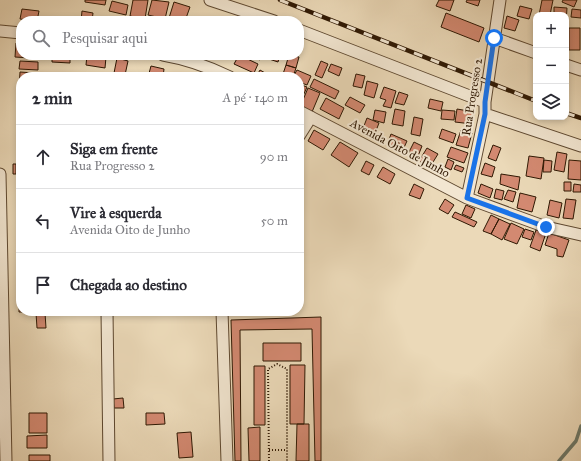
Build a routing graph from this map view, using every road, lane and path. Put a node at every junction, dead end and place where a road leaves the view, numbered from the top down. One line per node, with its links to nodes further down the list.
1 (210, 0): 3 (street)
2 (500, 0): 7 (street, Rua Progresso 2)
3 (259, 16)
4 (0, 31): 6 (street)
5 (304, 32): 13 (street)
6 (16, 33)
7 (494, 38): 8 (street); 13 (street, Rua Progresso 2)
8 (533, 52)
9 (186, 60): 12 (street)
10 (569, 66): 11 (street)
11 (581, 70)
12 (219, 72)
13 (485, 102): 15 (street, Rua Progresso 2)
14 (304, 114): 16 (street, Avenida Oito de Junho)
15 (485, 114): 18 (street); 20 (street, Rua Progresso 2)
16 (311, 117): 17 (street); 20 (street, Avenida Oito de Junho)
17 (304, 128)
18 (581, 146)
19 (0, 174): 26 (street)
20 (467, 198): 21 (street, Avenida Oito de Junho)
21 (581, 235)
22 (107, 316): 27 (street)
23 (222, 316): 28 (street)
24 (269, 450): 25 (path); 25 (path); 29 (path)
25 (287, 450): 30 (path)
26 (6, 461)
27 (110, 461)
28 (227, 461)
29 (270, 461)
30 (287, 461)

